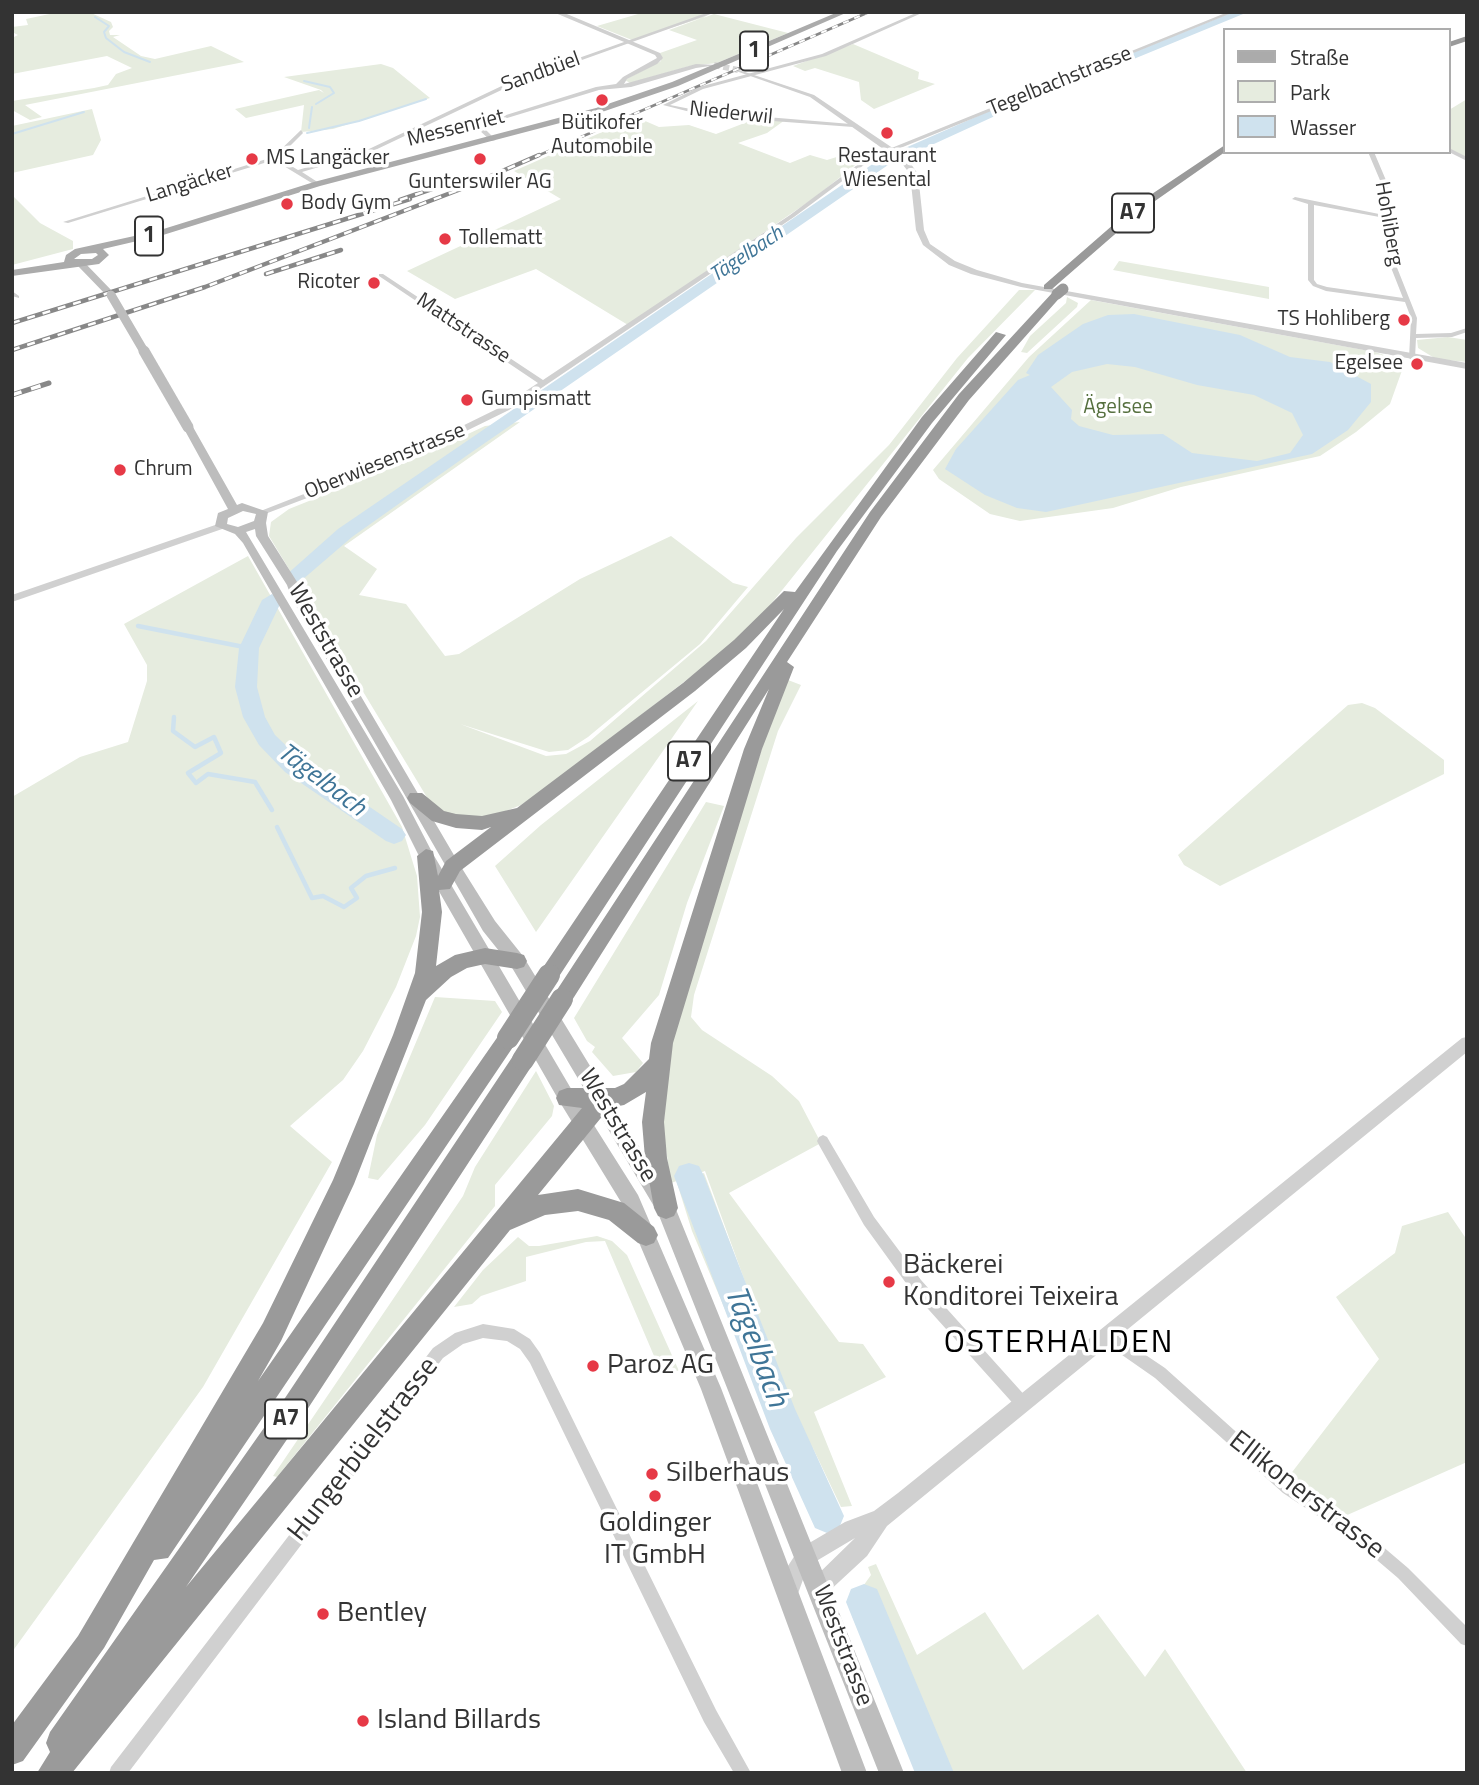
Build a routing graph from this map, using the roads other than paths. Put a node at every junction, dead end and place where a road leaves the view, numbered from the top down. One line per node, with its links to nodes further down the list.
1 (556, 12): 6 (street)
2 (714, 12): 6 (street, Sandbüel)
3 (845, 12): 11 (main road, 1)
4 (922, 12): 9 (street)
5 (1232, 12): 17 (street, Tegelbachstrasse)
6 (631, 42): 10 (street); 22 (street, Sandbüel)
7 (714, 65): 10 (street)
8 (738, 70): 9 (street)
9 (755, 75): 12 (street); 12 (street, Niederwil)
10 (619, 86): 11 (street); 14 (street)
11 (635, 98): 14 (main road, Messenriet / 1)
12 (851, 126): 17 (street)
13 (301, 132): 20 (street, Langäcker)
14 (493, 140): 23 (main road, Messenriet / 1)
15 (1224, 149): 34 (highway, A7)
16 (1451, 151): 21 (street)
17 (893, 152): 39 (street); 41 (street, Oberwiesenstrasse)
18 (1232, 154): 34 (highway, A7)
19 (1372, 154): 26 (street, Hohliberg)
20 (275, 158): 22 (street); 27 (street, Langäcker)
21 (1467, 159)
22 (297, 172): 23 (street)
23 (317, 184): 28 (main road, Messenriet / 1)
24 (1295, 200): 25 (street)
25 (1311, 203): 26 (street); 36 (street)
26 (1388, 217): 36 (street, Hohliberg)
27 (66, 222)
28 (165, 232): 29 (main road, Messenriet / 1); 31 (main road, Messenriet / 1)
29 (93, 249): 30 (main road, Messenriet); 31 (main road)
30 (75, 261): 31 (main road, Messenriet); 32 (main road); 35 (main road)
31 (103, 264): 35 (main road)
32 (12, 271)
33 (381, 275): 41 (street, Mattstrasse)
34 (1053, 290): 46 (highway, A7); 48 (highway, A7)
35 (111, 295): 42 (main road, bridge)
36 (1408, 301): 38 (street, Hohliberg)
37 (1467, 330): 38 (street)
38 (1414, 337): 39 (street, Hohliberg)
39 (1412, 358): 40 (street)
40 (1467, 366)
41 (544, 384): 43 (street, Oberwiesenstrasse)
42 (234, 509): 43 (main road); 44 (main road)
43 (261, 517): 45 (main road); 49 (main road, Weststrasse)
44 (220, 526): 45 (main road); 47 (street)
45 (239, 531): 51 (main road, Weststrasse)
46 (831, 549): 50 (highway, A7); 73 (highway, A7, bridge)
47 (12, 599)
48 (817, 601): 58 (highway, A7); 75 (highway, A7, bridge)
49 (416, 798): 50 (highway, A7); 52 (main road, Weststrasse)
50 (543, 799): 52 (highway, A7)
51 (425, 856): 53 (main road, Weststrasse); 56 (highway, A7)
52 (453, 866): 53 (highway, A7); 55 (main road, Weststrasse)
53 (443, 884): 54 (main road, Weststrasse)
54 (485, 956): 55 (highway, A7); 56 (highway, A7); 59 (main road, Weststrasse)
55 (517, 961): 60 (main road, Weststrasse)
56 (419, 995): 73 (highway, A7)
57 (1467, 1043): 66 (street)
58 (657, 1066): 60 (highway, A7); 63 (highway, A7)
59 (567, 1098): 60 (highway, A7); 61 (main road, Weststrasse)
60 (601, 1100): 61 (highway, A7); 63 (main road, Weststrasse)
61 (581, 1121): 64 (highway, A7); 65 (main road, Weststrasse)
62 (823, 1141): 67 (street)
63 (666, 1208): 69 (main road, Weststrasse)
64 (499, 1224): 65 (highway, A7); 76 (highway, A7)
65 (646, 1235): 71 (main road, Weststrasse)
66 (1107, 1335): 67 (street); 72 (street, Ellikonerstrasse)
67 (1019, 1400): 68 (street)
68 (880, 1519): 69 (street); 70 (street)
69 (811, 1553): 70 (main road, Weststrasse); 71 (street)
70 (824, 1584): 80 (main road, Weststrasse)
71 (788, 1595): 79 (main road, Weststrasse)
72 (1467, 1638)
73 (87, 1648): 74 (highway, A7)
74 (12, 1750)
75 (40, 1773)
76 (52, 1773)
77 (117, 1773): 78 (street, Hungerbüelstrasse)
78 (743, 1773)
79 (855, 1773)
80 (892, 1773)

